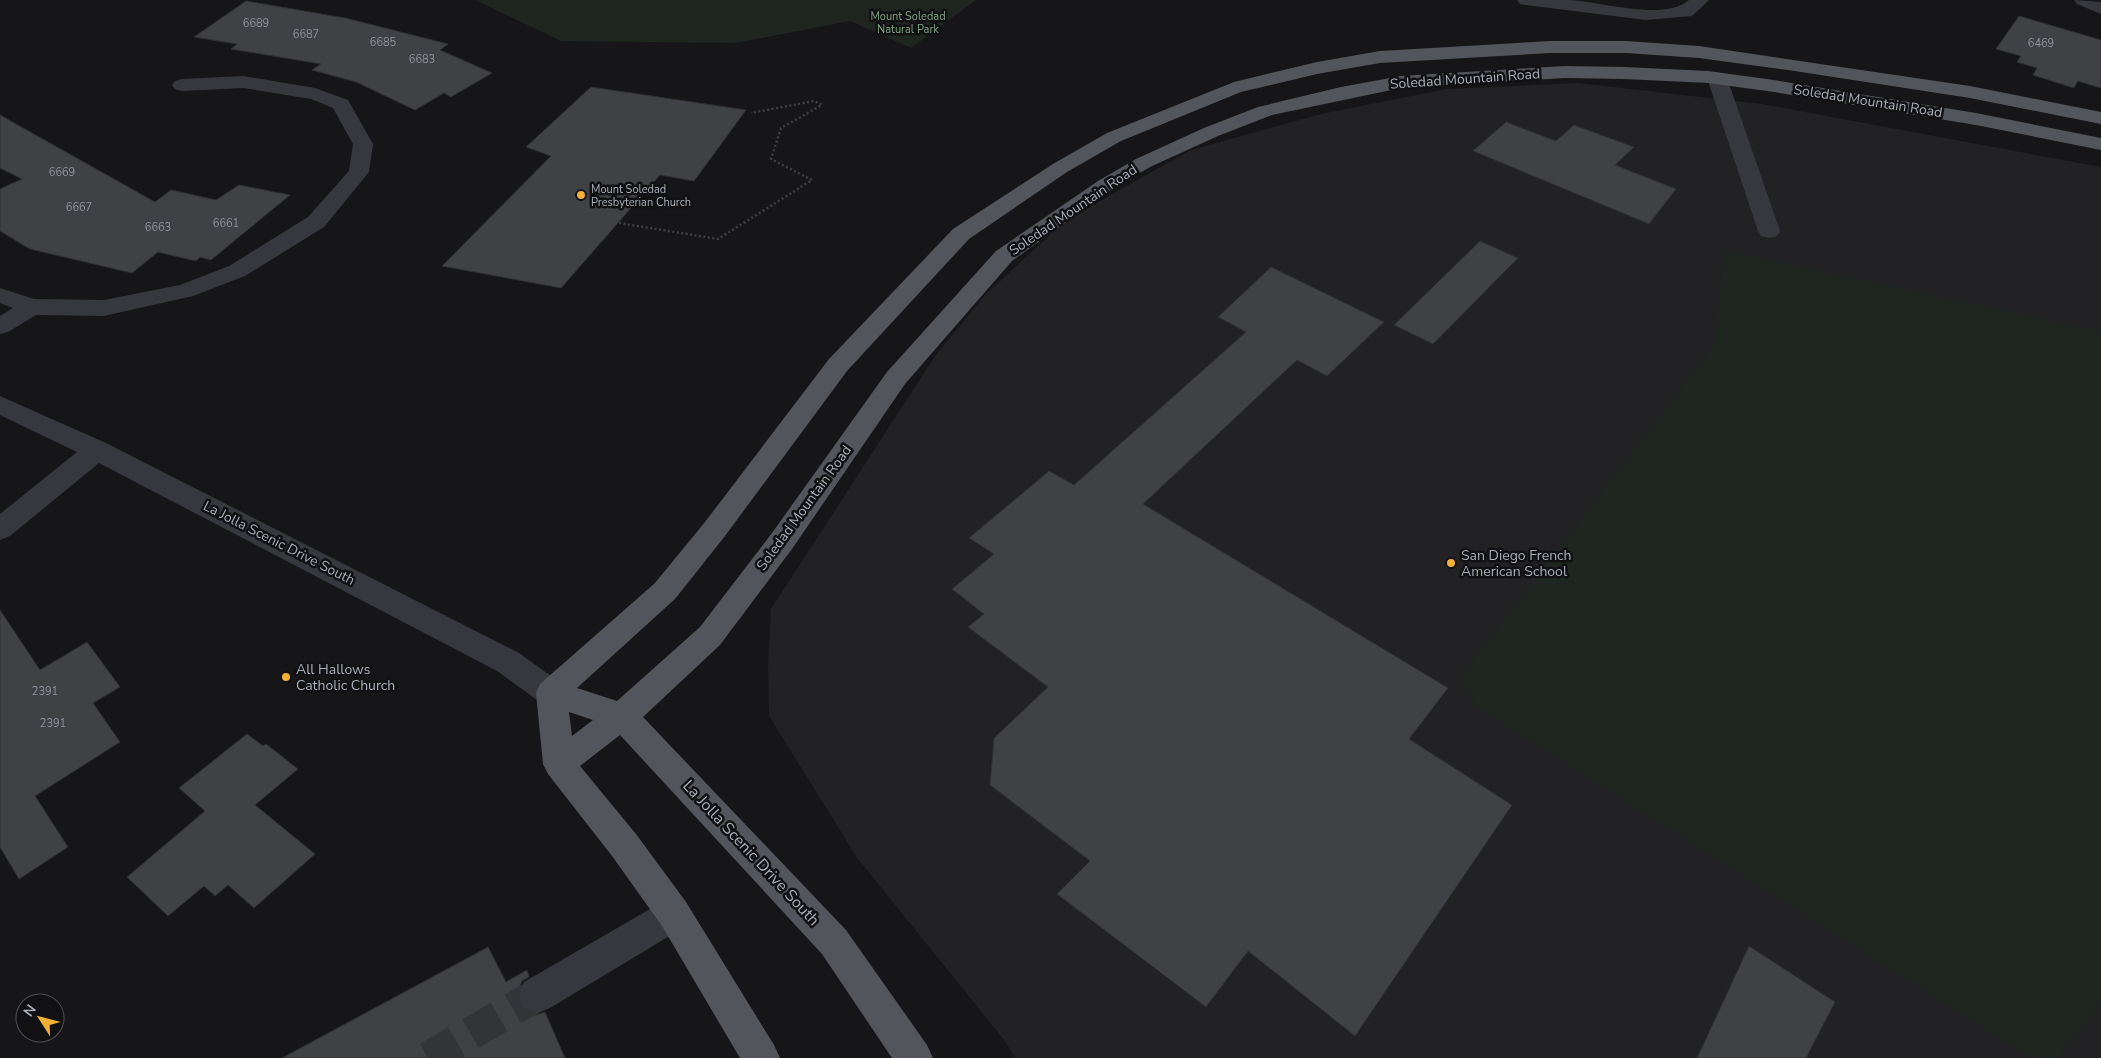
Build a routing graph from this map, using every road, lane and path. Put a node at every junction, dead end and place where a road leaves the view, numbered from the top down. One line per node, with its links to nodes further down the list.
1 (1526, 0): 2 (street)
2 (1700, 0)
3 (2083, 0): 4 (street)
4 (2101, 9)
5 (1717, 78): 9 (main road, Soledad Mountain Road); 11 (street); 19 (main road, Soledad Mountain Road)
6 (182, 85): 13 (street)
7 (751, 113): 10 (path)
8 (2101, 118): 18 (main road, Soledad Mountain Road)
9 (2101, 144)
10 (619, 223)
11 (1769, 231)
12 (0, 295): 13 (street)
13 (32, 306): 14 (street)
14 (0, 326)
15 (0, 404): 16 (street, La Jolla Scenic Drive South)
16 (97, 450): 17 (street); 18 (street, La Jolla Scenic Drive South)
17 (0, 528)
18 (552, 693): 19 (main road, La Jolla Scenic Drive South); 20 (main road)
19 (622, 716): 20 (main road, Soledad Mountain Road); 24 (main road, La Jolla Scenic Drive South)
20 (559, 764): 21 (main road)
21 (674, 914): 22 (street); 23 (main road)
22 (537, 995)
23 (761, 1058)
24 (914, 1058)

